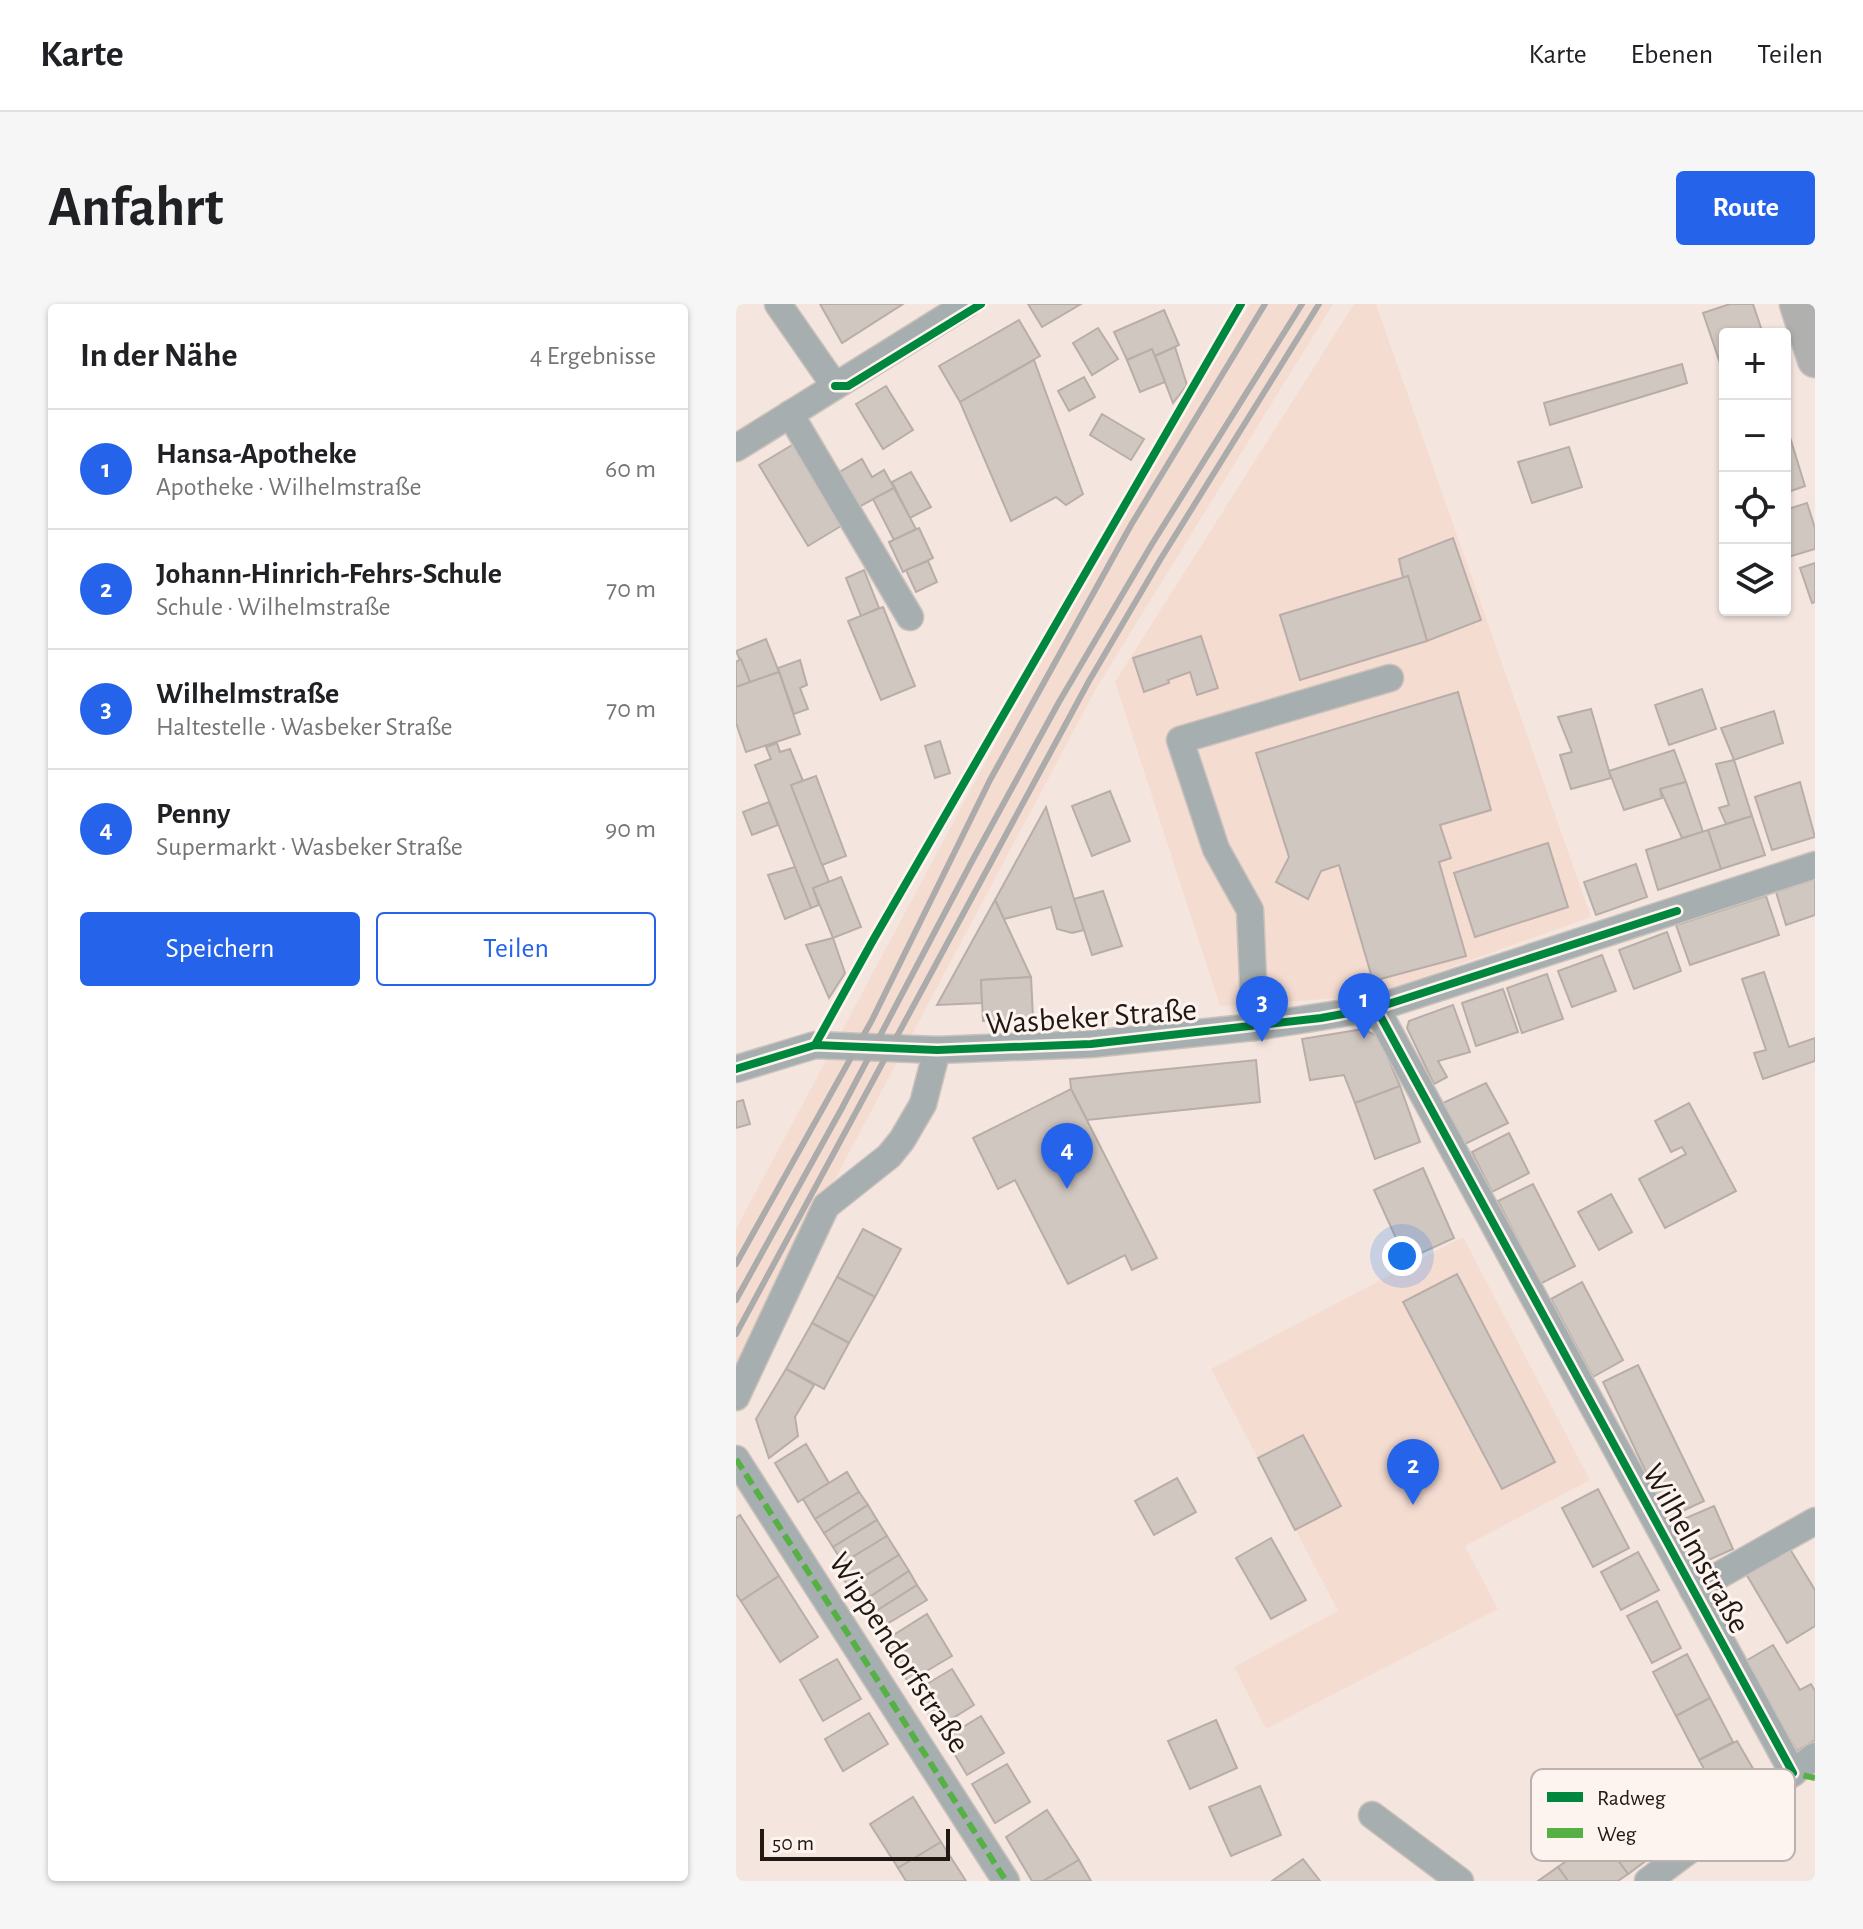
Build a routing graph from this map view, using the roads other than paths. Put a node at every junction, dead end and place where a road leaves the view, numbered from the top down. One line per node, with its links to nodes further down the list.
1 (778, 304): 5 (street)
2 (967, 304): 5 (street)
3 (1797, 304): 4 (main road)
4 (1815, 360)
5 (835, 386): 6 (street)
6 (790, 414): 7 (street); 8 (street)
7 (736, 448)
8 (910, 617)
9 (1390, 678): 12 (street)
10 (1815, 865): 11 (street, Wasbeker Straße)
11 (1376, 1008): 12 (street, Wasbeker Straße); 18 (street, Wilhelmstraße)
12 (1255, 1027): 13 (street, Wasbeker Straße)
13 (937, 1050): 14 (street, Wasbeker Straße); 15 (street)
14 (736, 1069)
15 (736, 1397)
16 (736, 1459): 24 (street, Wippendorfstraße)
17 (1815, 1521): 18 (street)
18 (1693, 1590): 20 (street, Wilhelmstraße)
19 (1815, 1756): 21 (street)
20 (1791, 1769)
21 (1795, 1771)
22 (1372, 1815): 25 (street)
23 (1675, 1861): 26 (street)
24 (1006, 1881)
25 (1460, 1881)
26 (1648, 1881)

